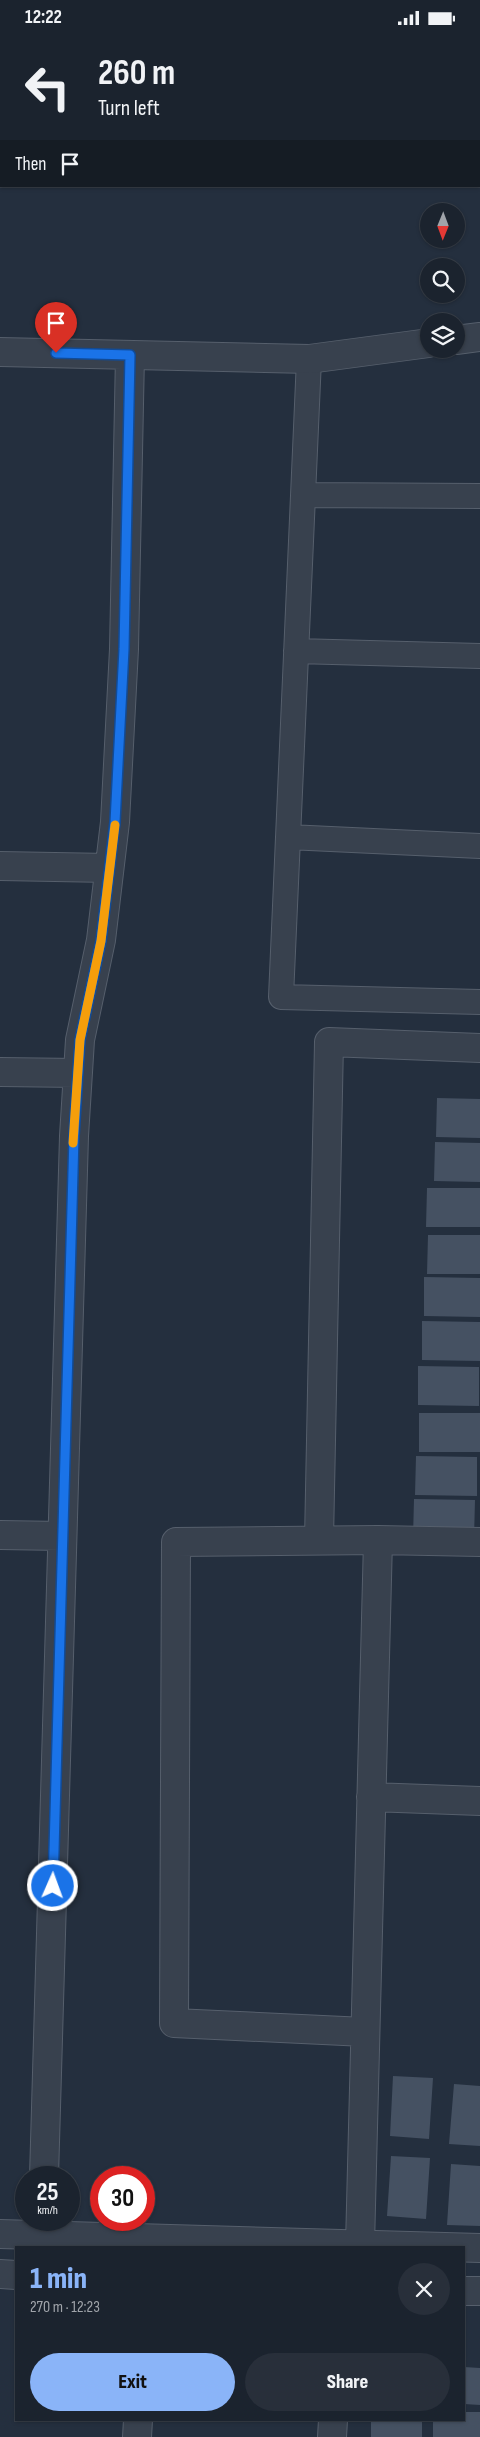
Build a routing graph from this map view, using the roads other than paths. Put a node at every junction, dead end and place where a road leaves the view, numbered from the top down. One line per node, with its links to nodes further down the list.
1 (480, 337): 2 (street)
2 (465, 339)
3 (420, 344): 6 (street)
4 (0, 352): 5 (street)
5 (130, 355): 6 (street); 14 (street)
6 (309, 359): 7 (lane)
7 (304, 495): 8 (lane); 9 (lane)
8 (480, 496)
9 (296, 651): 10 (lane); 11 (lane)
10 (480, 656)
11 (288, 837): 12 (lane); 15 (lane)
12 (480, 846)
13 (0, 866): 14 (street)
14 (109, 868): 18 (street)
15 (480, 1002)
16 (480, 1048): 21 (street)
17 (0, 1072): 18 (street)
18 (78, 1073): 20 (street)
19 (0, 1535): 20 (street)
20 (62, 1536): 27 (street)
21 (319, 1540): 22 (street); 26 (street)
22 (378, 1540): 23 (street); 24 (street)
23 (480, 1542)
24 (372, 1797): 25 (street); 26 (street)
25 (480, 1801)
26 (365, 2032): 31 (street)
27 (44, 2166)
28 (80, 2230): 31 (street)
29 (22, 2231): 30 (street)
30 (0, 2234)
31 (360, 2245): 32 (street)
32 (400, 2246)
33 (465, 2248): 34 (street)
34 (480, 2248)
35 (0, 2274): 36 (street)
36 (15, 2275)
37 (465, 2291): 38 (street)
38 (480, 2291)
39 (138, 2421): 41 (street)
40 (333, 2421): 42 (street)
41 (137, 2437)
42 (332, 2437)

